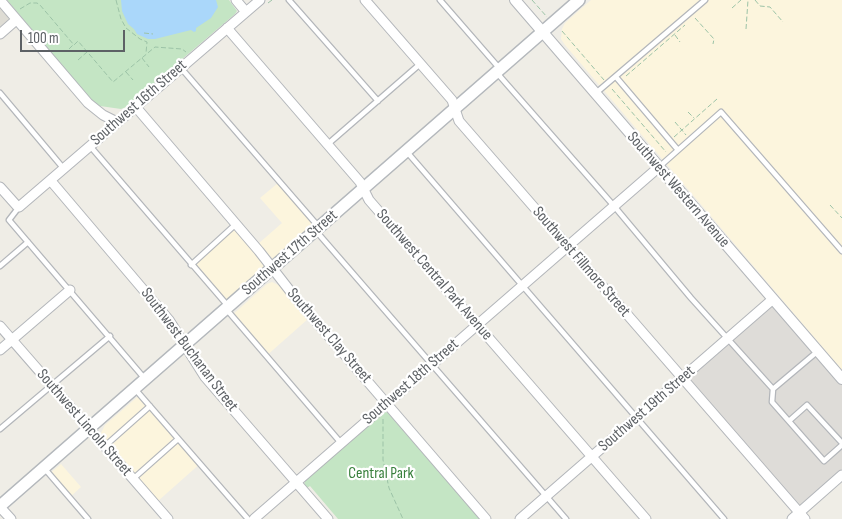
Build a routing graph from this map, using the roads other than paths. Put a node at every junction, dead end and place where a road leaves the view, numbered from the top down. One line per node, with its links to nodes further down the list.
1 (0, 0): 11 (street)
2 (236, 0): 10 (street)
3 (260, 0): 10 (street, Southwest 16th Street)
4 (289, 0): 21 (lane)
5 (365, 0): 15 (street, Southwest Fillmore Street)
6 (440, 0): 17 (lane)
7 (515, 0): 13 (street, Southwest Western Avenue)
8 (579, 0): 13 (main road, Southwest 17th Street)
9 (705, 0): 18 (lane)
10 (246, 12): 12 (street, Southwest 16th Street)
11 (16, 20): 14 (street); 24 (street)
12 (227, 28): 16 (street, Southwest 16th Street); 25 (street, Southwest Central Park Avenue)
13 (542, 32): 17 (main road, Southwest 17th Street); 20 (street, Southwest Western Avenue)
14 (0, 34)
15 (420, 64): 21 (lane); 23 (street, Southwest Fillmore Street)
16 (180, 68): 22 (street, Southwest 16th Street); 37 (lane)
17 (498, 71): 23 (main road, Southwest 17th Street); 34 (lane)
18 (616, 77): 20 (lane); 27 (lane)
19 (0, 94): 30 (lane)
20 (596, 94): 29 (street, Southwest Western Avenue)
21 (378, 101): 25 (lane)
22 (136, 106): 24 (street, Southwest 16th Street); 36 (street, Southwest Clay Street)
23 (454, 109): 28 (main road, Southwest 17th Street); 39 (street, Southwest Fillmore Street)
24 (116, 122): 26 (street, Southwest 16th Street)
25 (328, 144): 33 (street, Southwest Central Park Avenue)
26 (90, 146): 30 (street, Southwest 16th Street); 41 (lane)
27 (678, 150): 29 (lane); 40 (lane)
28 (406, 151): 33 (main road, Southwest 17th Street); 44 (lane)
29 (659, 167): 34 (street, Southwest 18th Street); 46 (street, Southwest Western Avenue)
30 (64, 169): 31 (street, Southwest 16th Street)
31 (50, 181): 35 (street, Southwest 16th Street); 53 (street, Southwest Buchanan Street)
32 (1, 189): 35 (street)
33 (363, 189): 37 (main road, Southwest 17th Street); 48 (street, Southwest Central Park Avenue)
34 (614, 206): 39 (street, Southwest 18th Street); 51 (lane)
35 (19, 207): 38 (lane)
36 (236, 224): 41 (lane); 43 (street, Southwest Clay Street)
37 (317, 229): 43 (main road, Southwest 17th Street); 56 (lane)
38 (28, 242): 42 (lane); 45 (lane)
39 (568, 246): 44 (street, Southwest 18th Street); 57 (street, Southwest Fillmore Street)
40 (842, 251)
41 (191, 264): 47 (lane)
42 (0, 266)
43 (272, 268): 47 (main road, Southwest 17th Street); 63 (street, Southwest Clay Street)
44 (523, 285): 48 (street, Southwest 18th Street); 65 (lane)
45 (70, 290): 50 (lane); 52 (street)
46 (773, 299): 51 (street, Southwest 19th Street); 55 (street, Southwest Western Avenue)
47 (227, 308): 53 (main road, Southwest 17th Street); 70 (lane)
48 (477, 325): 56 (street, Southwest 18th Street); 73 (street, Southwest Central Park Avenue)
49 (0, 326): 52 (street, Southwest Lincoln Street)
50 (110, 336): 58 (lane); 60 (lane)
51 (728, 338): 57 (street, Southwest 19th Street); 62 (lane)
52 (12, 340): 54 (street); 60 (street, Southwest Lincoln Street)
53 (185, 345): 58 (main road, Southwest 17th Street); 77 (street, Southwest Buchanan Street)
54 (0, 350)
55 (818, 351): 59 (street, Southwest Western Avenue); 62 (lane)
56 (432, 364): 63 (street, Southwest 18th Street); 78 (lane)
57 (683, 378): 65 (street, Southwest 19th Street); 80 (street, Southwest Fillmore Street)
58 (145, 379): 61 (main road, Southwest 17th Street)
59 (842, 379)
60 (51, 385): 67 (street, Southwest Lincoln Street); 68 (lane)
61 (135, 388): 64 (lane); 67 (main road, Southwest 17th Street)
62 (772, 389): 66 (lane)
63 (387, 404): 70 (street, Southwest 18th Street); 87 (street, Southwest Clay Street)
64 (150, 406): 69 (lane); 72 (lane)
65 (637, 418): 73 (street, Southwest 19th Street); 91 (lane)
66 (789, 421): 71 (lane); 71 (lane)
67 (89, 428): 72 (street, Southwest Lincoln Street); 74 (main road, Southwest 17th Street)
68 (0, 429)
69 (178, 439): 76 (lane); 84 (lane)
70 (341, 442): 77 (street, Southwest 18th Street)
71 (842, 444)
72 (105, 446): 76 (street, Southwest Lincoln Street)
73 (592, 457): 78 (street, Southwest 19th Street); 90 (street, Southwest Central Park Avenue)
74 (44, 468): 79 (main road, Southwest 17th Street); 82 (lane)
75 (842, 475): 80 (street)
76 (133, 479): 83 (street, Southwest Lincoln Street)
77 (296, 482): 85 (street, Southwest 18th Street); 86 (street, Southwest Buchanan Street)
78 (546, 496): 88 (street, Southwest 19th Street); 89 (lane)
79 (0, 506): 81 (street)
80 (799, 517)
81 (11, 519)
82 (88, 519)
83 (168, 519)
84 (248, 519)
85 (254, 519)
86 (328, 519)
87 (486, 519)
88 (520, 519)
89 (566, 519)
90 (646, 519)
91 (724, 519)

